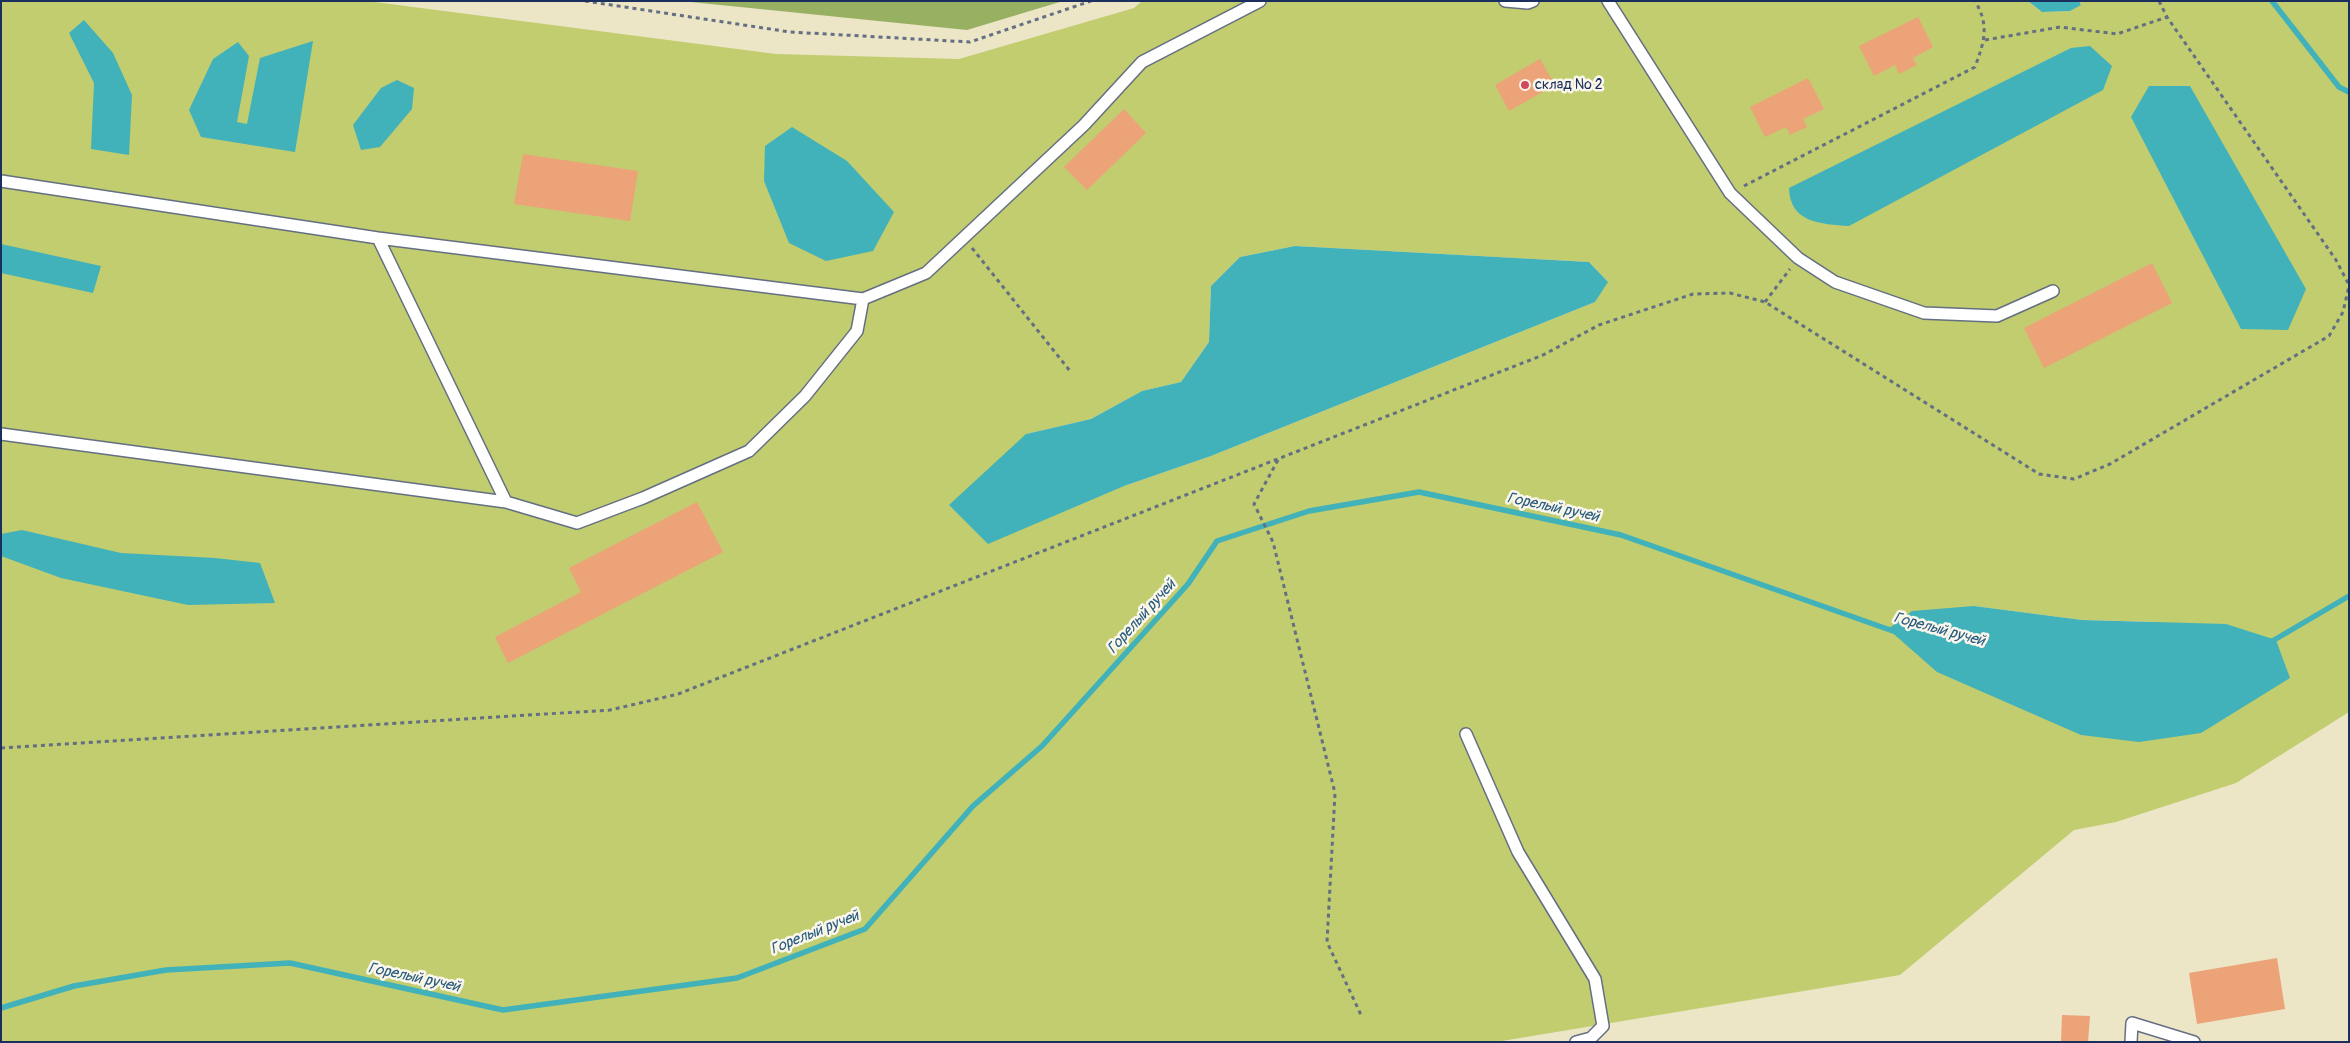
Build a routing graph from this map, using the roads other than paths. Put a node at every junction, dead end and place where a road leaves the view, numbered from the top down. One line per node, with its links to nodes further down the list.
1 (1260, 1): 8 (lane)
2 (1506, 1): 3 (lane)
3 (1533, 1)
4 (1608, 1): 7 (lane)
5 (1, 181): 6 (lane)
6 (378, 238): 8 (lane); 10 (lane)
7 (2053, 291)
8 (863, 299): 10 (lane)
9 (1, 434): 10 (lane)
10 (506, 502)
11 (1466, 734): 12 (lane)
12 (1576, 1042)
13 (2131, 1042): 14 (lane)
14 (2194, 1042)

